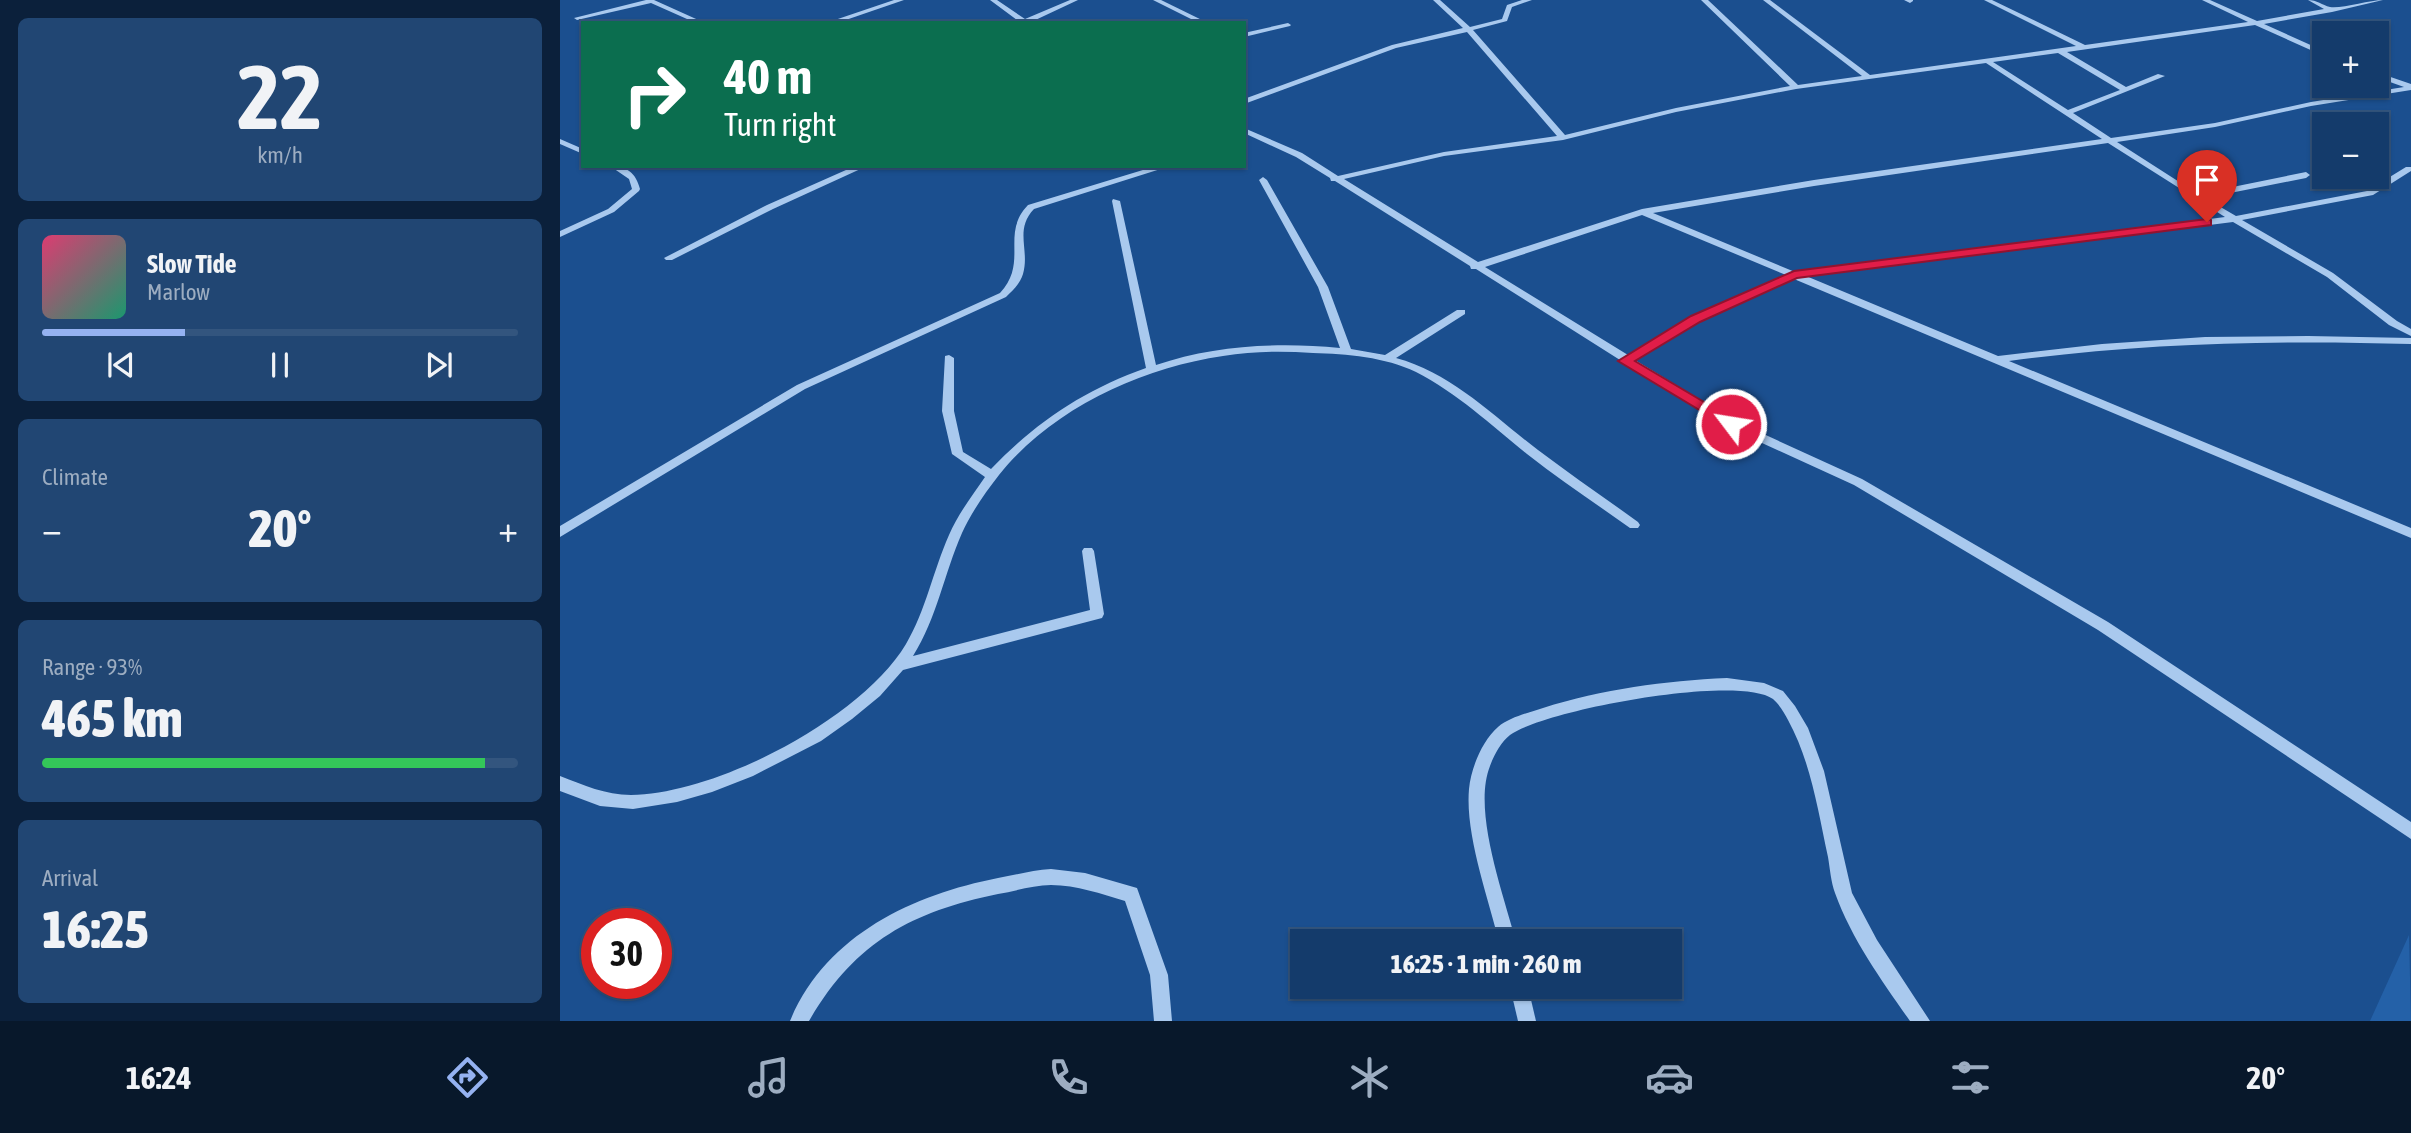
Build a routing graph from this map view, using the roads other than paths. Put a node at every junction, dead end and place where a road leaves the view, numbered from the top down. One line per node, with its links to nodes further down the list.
1 (650, 0): 15 (street); 16 (street)
2 (901, 0): 17 (street)
3 (993, 0): 18 (street)
4 (1075, 0): 19 (street)
5 (1156, 0): 20 (street)
6 (1436, 0): 23 (street)
7 (1529, 0): 23 (street)
8 (1704, 0): 32 (street)
9 (1766, 0): 29 (street)
10 (1987, 0): 25 (street)
11 (2205, 0): 21 (street)
12 (2311, 0): 14 (street)
13 (2380, 0): 14 (street)
14 (2332, 10): 21 (street)
15 (577, 18)
16 (697, 21)
17 (835, 21)
18 (1024, 21)
19 (1027, 21)
20 (1201, 21)
21 (2256, 23): 25 (street); 26 (street)
22 (1288, 25): 24 (street)
23 (1469, 30): 35 (street); 39 (street)
24 (1246, 35)
25 (2084, 47): 27 (street)
26 (2312, 49)
27 (2059, 50): 28 (street); 34 (street)
28 (1989, 62): 29 (street); 36 (street)
29 (1867, 76): 32 (street)
30 (2161, 76): 34 (street)
31 (2389, 79): 33 (street)
32 (1796, 87): 39 (street)
33 (2411, 87): 40 (street)
34 (2126, 90): 36 (street)
35 (1246, 101)
36 (2067, 113): 40 (street)
37 (1246, 131): 38 (street)
38 (1264, 136): 42 (street); 49 (street)
39 (1563, 138): 49 (street)
40 (2106, 140): 51 (street); 53 (street)
41 (560, 141): 43 (street)
42 (1246, 142)
43 (581, 151)
44 (617, 168): 55 (street)
45 (858, 168): 56 (street)
46 (1159, 168): 70 (street)
47 (2409, 169): 54 (street)
48 (2306, 175): 51 (street)
49 (1334, 179): 57 (street)
50 (1263, 180): 62 (street)
51 (2197, 197): 54 (street)
52 (1116, 201): 67 (street)
53 (1642, 212): 57 (street); 58 (street)
54 (2234, 219): 58 (street); 60 (street)
55 (560, 234)
56 (669, 258)
57 (1474, 267): 66 (street)
58 (1794, 275): 65 (street); 66 (street)
59 (1461, 312): 64 (street)
60 (2411, 333)
61 (2411, 341): 65 (street)
62 (1347, 352): 64 (street); 67 (street)
63 (949, 358): 68 (street)
64 (1386, 359): 69 (street)
65 (2000, 359): 71 (street)
66 (1625, 361): 75 (street)
67 (1151, 368): 68 (street)
68 (992, 477): 73 (street)
69 (1634, 525)
70 (560, 533)
71 (2411, 533)
72 (1088, 551): 73 (street)
73 (898, 666): 74 (street)
74 (560, 783)
75 (2411, 831)
76 (1505, 929): 81 (street)
77 (1522, 999): 80 (street)
78 (799, 1021): 79 (street)
79 (1163, 1021)
80 (1527, 1021)
81 (1921, 1021)

